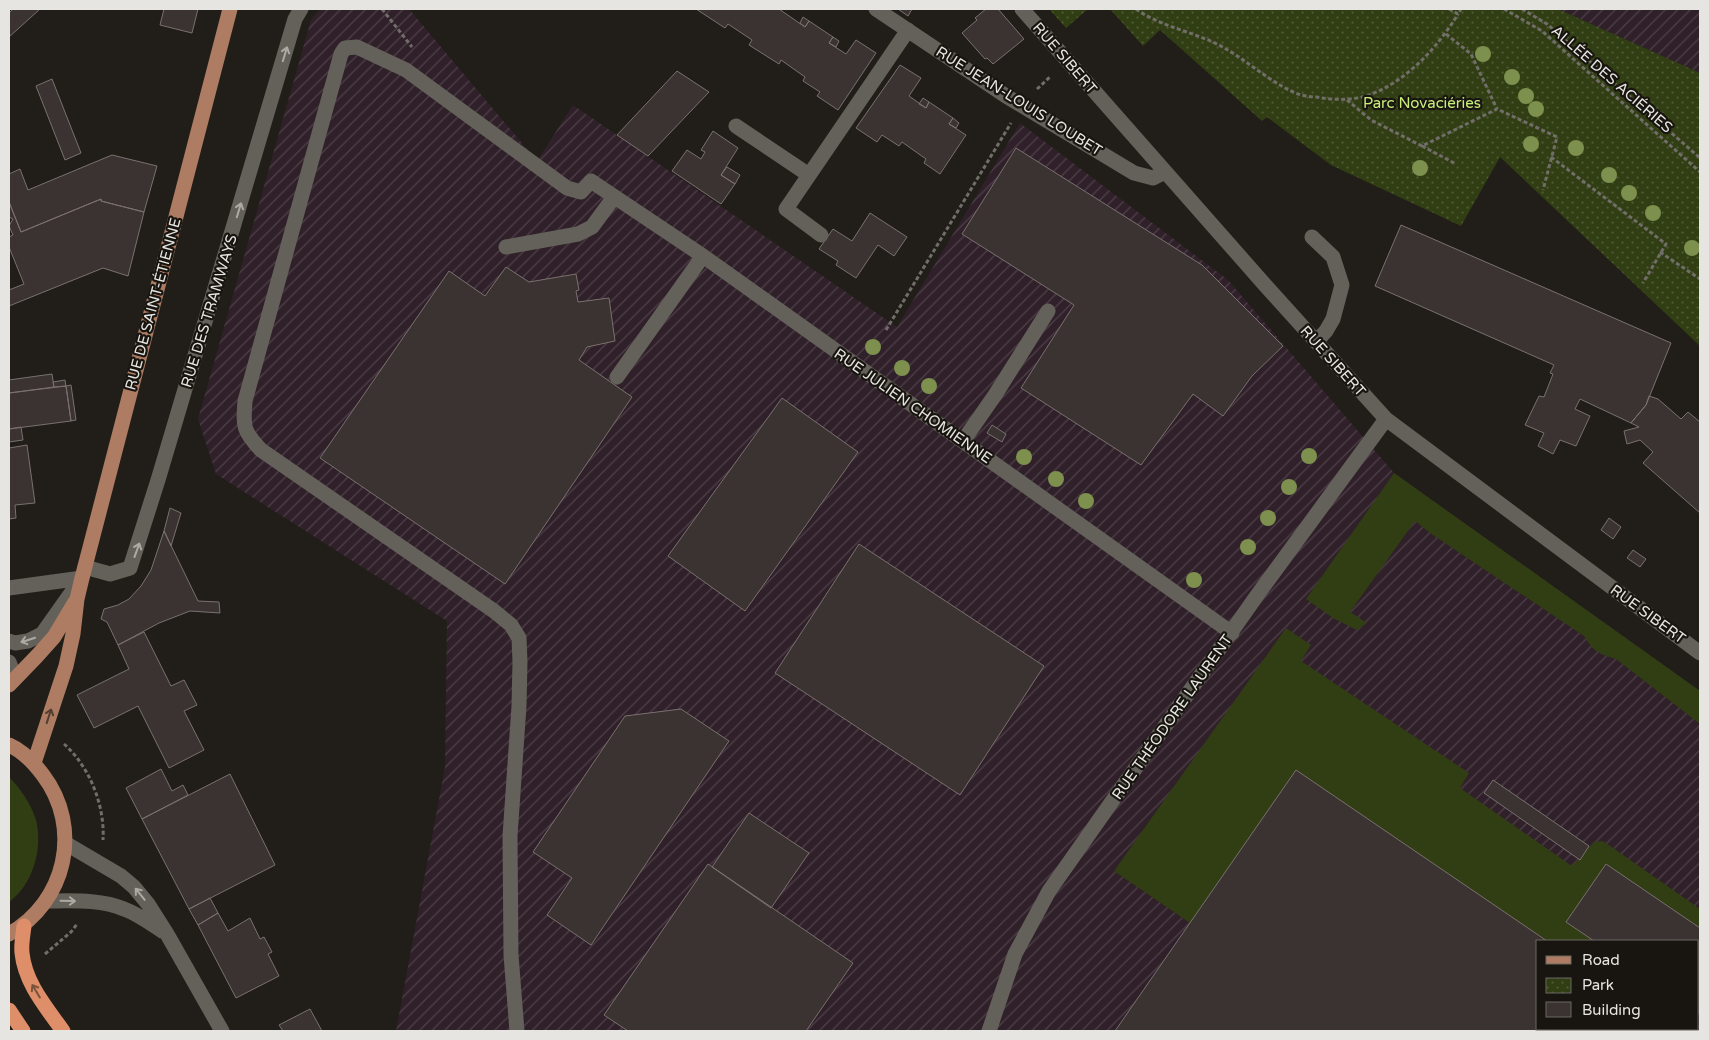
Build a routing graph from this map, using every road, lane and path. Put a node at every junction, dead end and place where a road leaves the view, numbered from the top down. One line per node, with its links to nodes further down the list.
1 (230, 9): 41 (main road, RUE DE SAINT-ÉTIENNE)
2 (301, 9): 41 (street, RUE DES TRAMWAYS, one-way to 2)
3 (876, 9): 11 (street, RUE JEAN-LOUIS LOUBET)
4 (1022, 9): 23 (street, RUE SIBERT)
5 (1136, 9): 15 (path)
6 (1449, 9): 10 (path)
7 (1461, 9): 10 (path)
8 (1504, 9): 24 (path, ALLÉE DES ACIÉRIES)
9 (1522, 9): 21 (path)
10 (1458, 14): 12 (path)
11 (908, 30): 23 (street, RUE JEAN-LOUIS LOUBET); 25 (street)
12 (1446, 34): 15 (path); 16 (path)
13 (1057, 71): 14 (path)
14 (1036, 90)
15 (1346, 99): 19 (path)
16 (1497, 108): 19 (path); 20 (path)
17 (1015, 116): 36 (path)
18 (736, 126): 25 (street)
19 (1422, 146): 22 (path)
20 (1551, 157): 26 (path); 31 (path)
21 (1700, 158)
22 (1456, 164)
23 (1165, 172): 37 (street, RUE SIBERT)
24 (1700, 172)
25 (809, 175): 28 (street)
26 (1543, 190)
27 (614, 197): 30 (street); 32 (street, RUE JULIEN CHOMIENNE); 64 (street, RUE JULIEN CHOMIENNE)
28 (821, 234)
29 (1312, 237): 37 (street)
30 (506, 247)
31 (1660, 252): 33 (path); 34 (path)
32 (703, 256): 38 (street); 40 (street, RUE JULIEN CHOMIENNE)
33 (1700, 279)
34 (1643, 283)
35 (1048, 311): 40 (street)
36 (886, 330)
37 (1316, 342): 39 (street, RUE SIBERT)
38 (617, 377)
39 (1386, 419): 44 (street, RUE THÉODORE LAURENT); 46 (street, RUE SIBERT)
40 (962, 441): 44 (street, RUE JULIEN CHOMIENNE)
41 (83, 572): 42 (street); 43 (main road, RUE DE SAINT-ÉTIENNE); 45 (street, one-way to 45)
42 (9, 588)
43 (77, 599): 48 (main road, RUE DE SAINT-ÉTIENNE); 51 (main road, RUE DE SAINT-ÉTIENNE, one-way to 43)
44 (1232, 633): 65 (street, RUE THÉODORE LAURENT)
45 (9, 641)
46 (1700, 653)
47 (9, 662): 48 (street)
48 (12, 682)
49 (60, 740): 53 (path)
50 (9, 744): 51 (main road)
51 (34, 763): 52 (main road)
52 (65, 842): 54 (main road); 58 (street, one-way to 52)
53 (103, 843)
54 (46, 901): 56 (main road); 58 (street, one-way to 58)
55 (80, 920): 59 (path)
56 (24, 926): 57 (main road); 62 (highway, one-way to 56)
57 (9, 934)
58 (167, 934): 63 (street)
59 (42, 956)
60 (9, 1010): 61 (highway)
61 (23, 1031)
62 (63, 1031)
63 (222, 1031)
64 (517, 1031)
65 (989, 1031)

